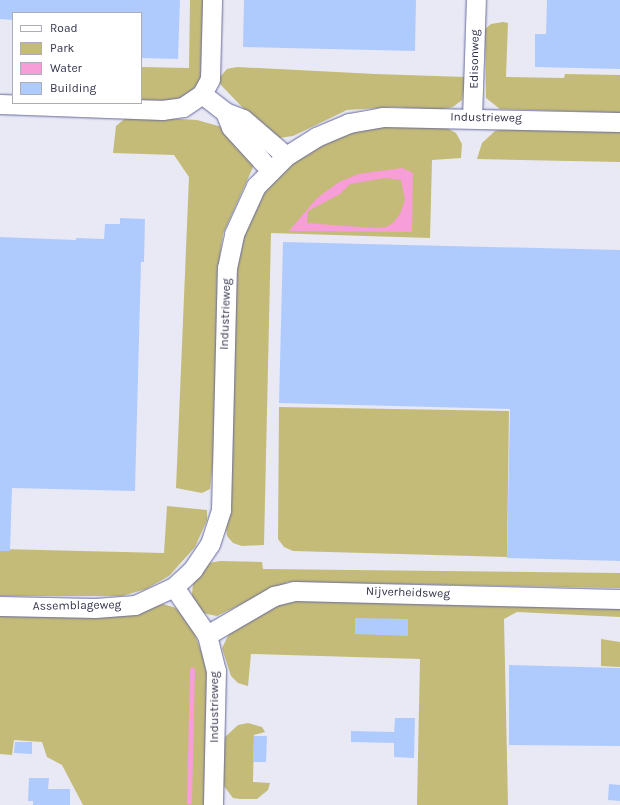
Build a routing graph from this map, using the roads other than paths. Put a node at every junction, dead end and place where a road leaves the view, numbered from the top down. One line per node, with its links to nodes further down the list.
1 (212, 0): 3 (street)
2 (476, 0): 6 (street, Edisonweg)
3 (202, 94): 4 (street); 5 (street)
4 (0, 104)
5 (225, 112): 8 (street); 9 (street)
6 (472, 118): 7 (street, Industrieweg); 8 (street, Industrieweg)
7 (620, 122)
8 (286, 156): 9 (street, Industrieweg)
9 (271, 171): 10 (street, Industrieweg)
10 (174, 587): 12 (street, Assemblageweg); 13 (street, Industrieweg)
11 (620, 599): 13 (street, Nijverheidsweg)
12 (0, 606)
13 (207, 635): 14 (street, Industrieweg)
14 (213, 805)

